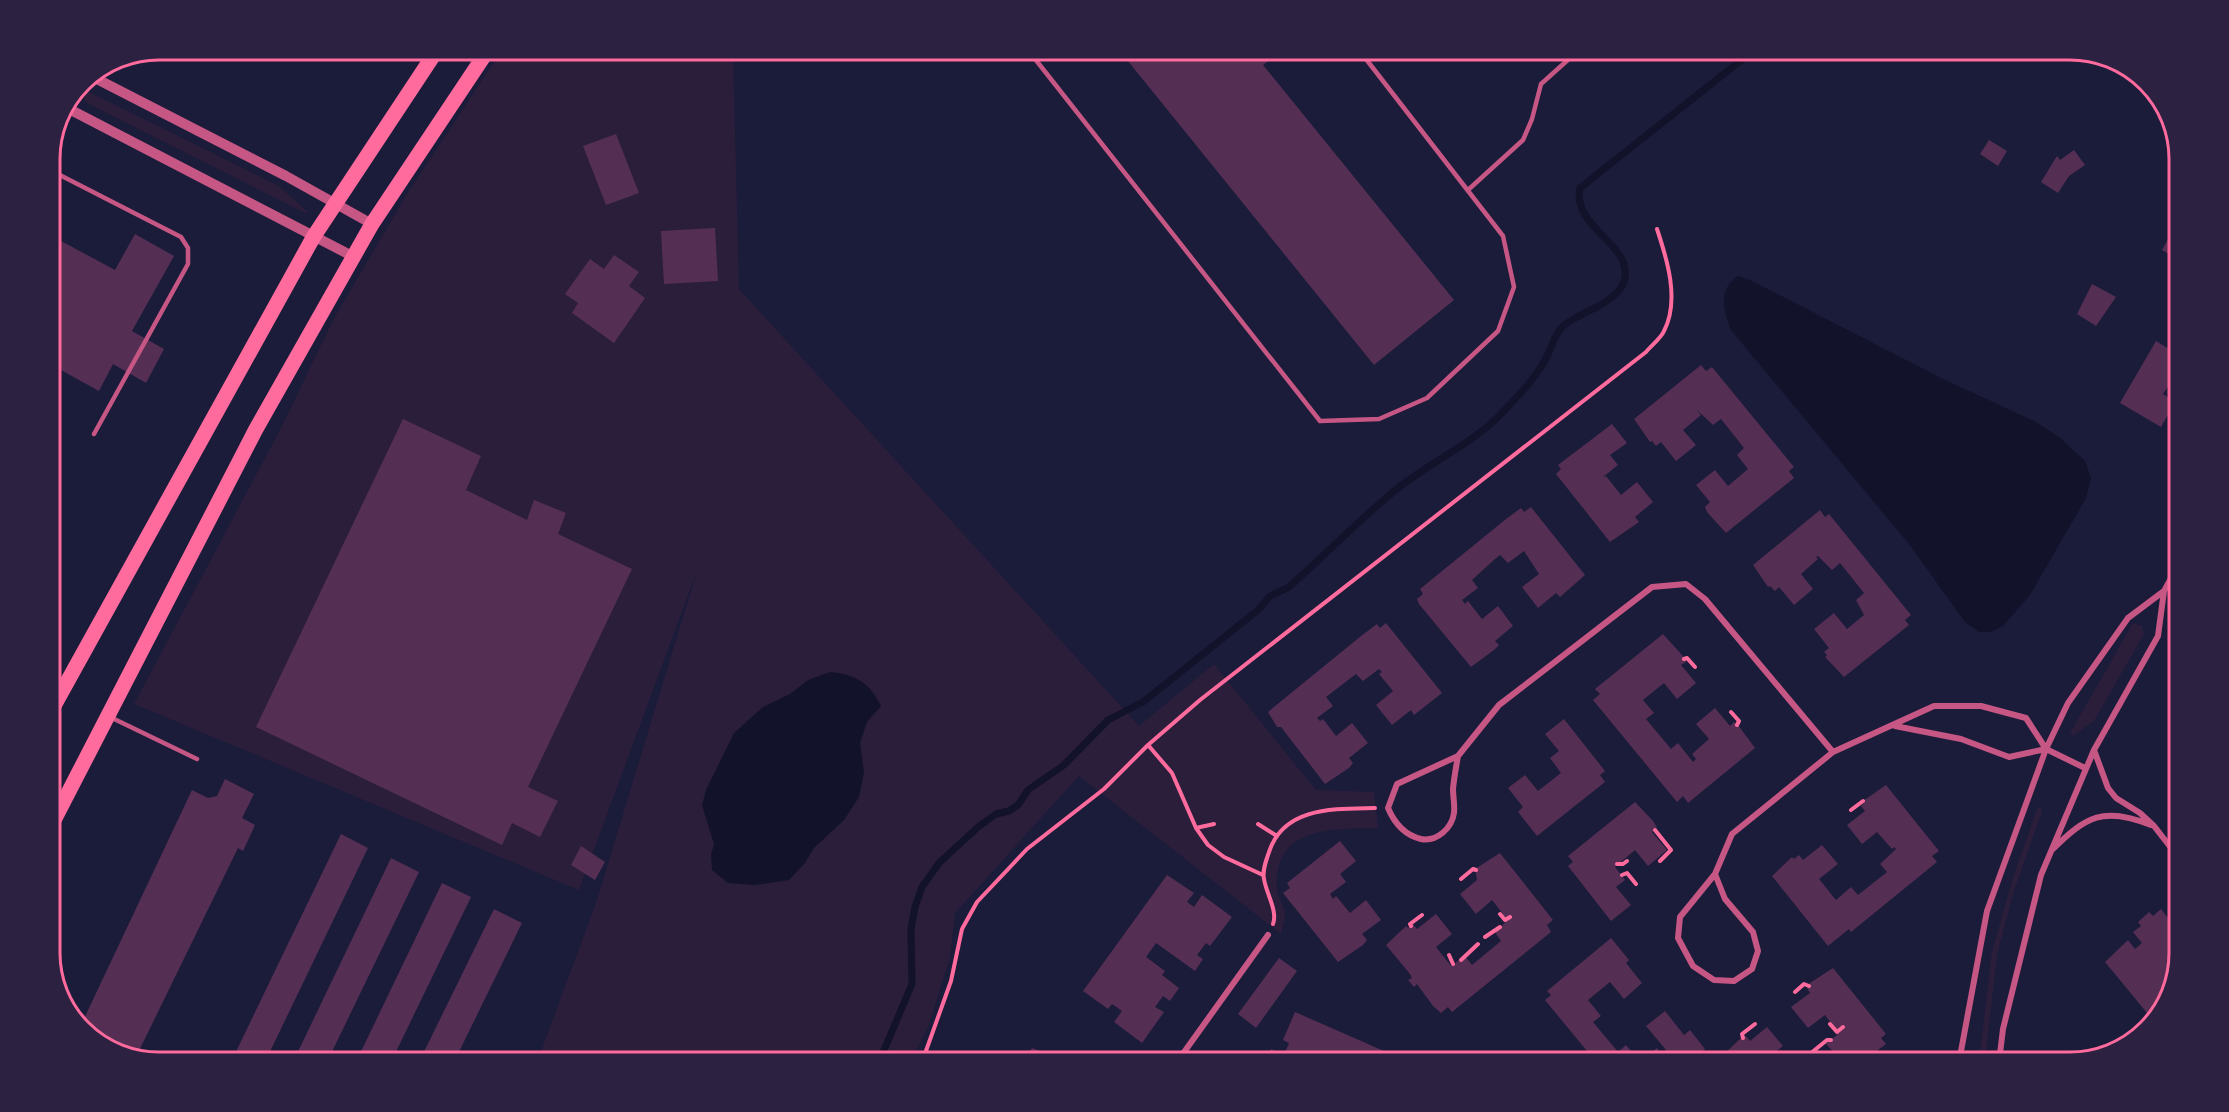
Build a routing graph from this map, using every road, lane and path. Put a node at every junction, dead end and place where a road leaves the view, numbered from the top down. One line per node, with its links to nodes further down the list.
1 (430, 60): 10 (main road)
2 (481, 60): 11 (main road)
3 (1036, 60): 9 (lane)
4 (1367, 60): 9 (lane)
5 (1568, 60): 9 (lane)
6 (100, 80): 10 (street)
7 (73, 111): 13 (street)
8 (60, 175): 15 (lane)
9 (1468, 190)
10 (336, 204): 11 (street); 13 (main road)
11 (372, 224): 14 (main road)
12 (1657, 229): 25 (path)
13 (314, 236): 14 (street); 20 (main road)
14 (354, 257): 22 (main road)
15 (94, 434)
16 (2169, 581): 17 (street)
17 (2163, 591): 26 (street); 27 (street)
18 (1684, 659): 19 (path)
19 (1695, 667)
20 (60, 695)
21 (1731, 712): 23 (path)
22 (107, 716): 30 (lane); 33 (main road)
23 (1737, 725)
24 (1895, 726): 26 (street); 26 (street); 28 (street)
25 (1148, 745): 39 (path); 71 (path)
26 (2046, 749): 31 (street); 74 (street)
27 (2094, 750): 31 (street); 38 (street)
28 (1833, 752): 29 (street); 48 (street)
29 (1458, 756): 29 (street)
30 (197, 759)
31 (2085, 768): 43 (street)
32 (1863, 801): 35 (path)
33 (60, 808)
34 (1376, 808): 41 (path)
35 (1851, 810)
36 (1258, 824): 41 (path)
37 (1214, 825): 39 (path)
38 (2154, 826): 42 (street); 43 (street)
39 (1196, 828): 49 (path)
40 (1655, 830): 45 (path)
41 (1277, 836): 49 (path)
42 (2169, 844)
43 (2050, 852): 75 (street)
44 (1628, 861): 46 (path)
45 (1660, 861)
46 (1617, 864)
47 (1476, 870): 51 (path)
48 (1715, 874): 48 (street)
49 (1263, 875): 58 (path)
50 (1622, 875): 52 (path)
51 (1461, 879)
52 (1636, 884)
53 (1500, 914): 55 (path)
54 (1422, 915): 56 (path)
55 (1510, 917)
56 (1411, 926)
57 (1500, 927): 59 (path)
58 (1268, 935): 72 (street)
59 (1485, 937)
60 (1478, 944): 62 (path)
61 (1449, 955): 63 (path)
62 (1461, 960)
63 (1453, 964)
64 (1809, 986): 65 (path)
65 (1795, 992)
66 (1755, 1024): 69 (path)
67 (1830, 1024): 68 (path)
68 (1843, 1027)
69 (1743, 1038)
70 (1831, 1040): 73 (path)
71 (926, 1052)
72 (1184, 1052)
73 (1812, 1052)
74 (1961, 1052)
75 (2000, 1052)

